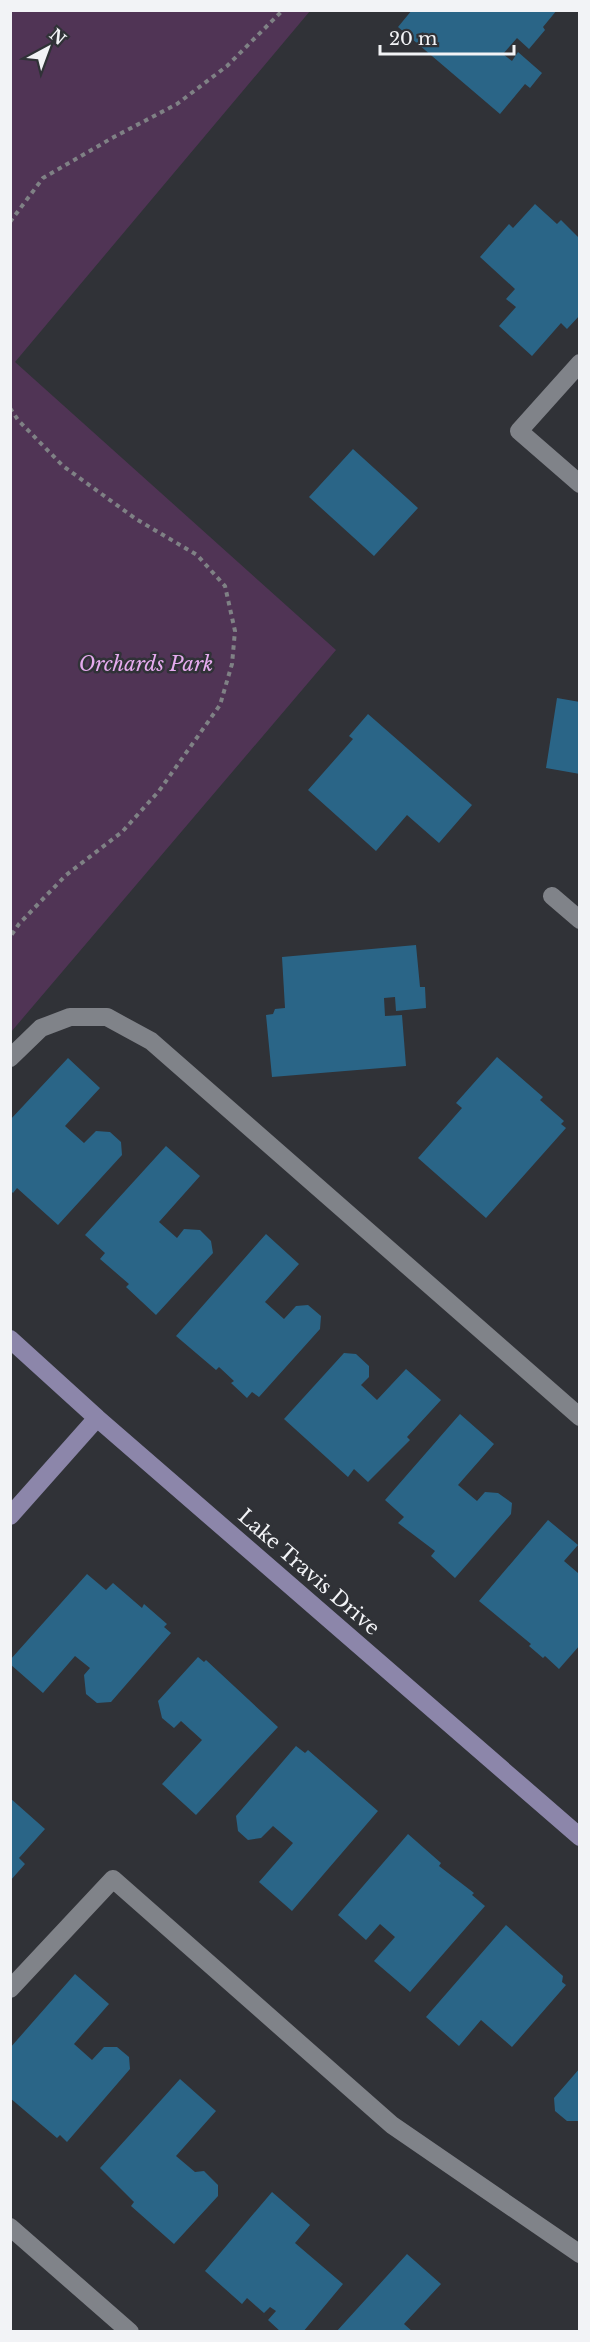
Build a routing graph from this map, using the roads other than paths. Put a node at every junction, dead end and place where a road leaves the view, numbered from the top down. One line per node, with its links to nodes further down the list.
1 (579, 363): 2 (street)
2 (579, 484)
3 (552, 896): 4 (street)
4 (579, 920)
5 (10, 1058): 7 (street)
6 (10, 1339): 8 (street, Lake Travis Drive)
7 (579, 1417)
8 (97, 1418): 9 (street); 10 (street, Lake Travis Drive)
9 (10, 1516)
10 (579, 1837)
11 (10, 1989): 13 (street)
12 (10, 2227): 14 (street)
13 (579, 2254)
14 (130, 2331)

